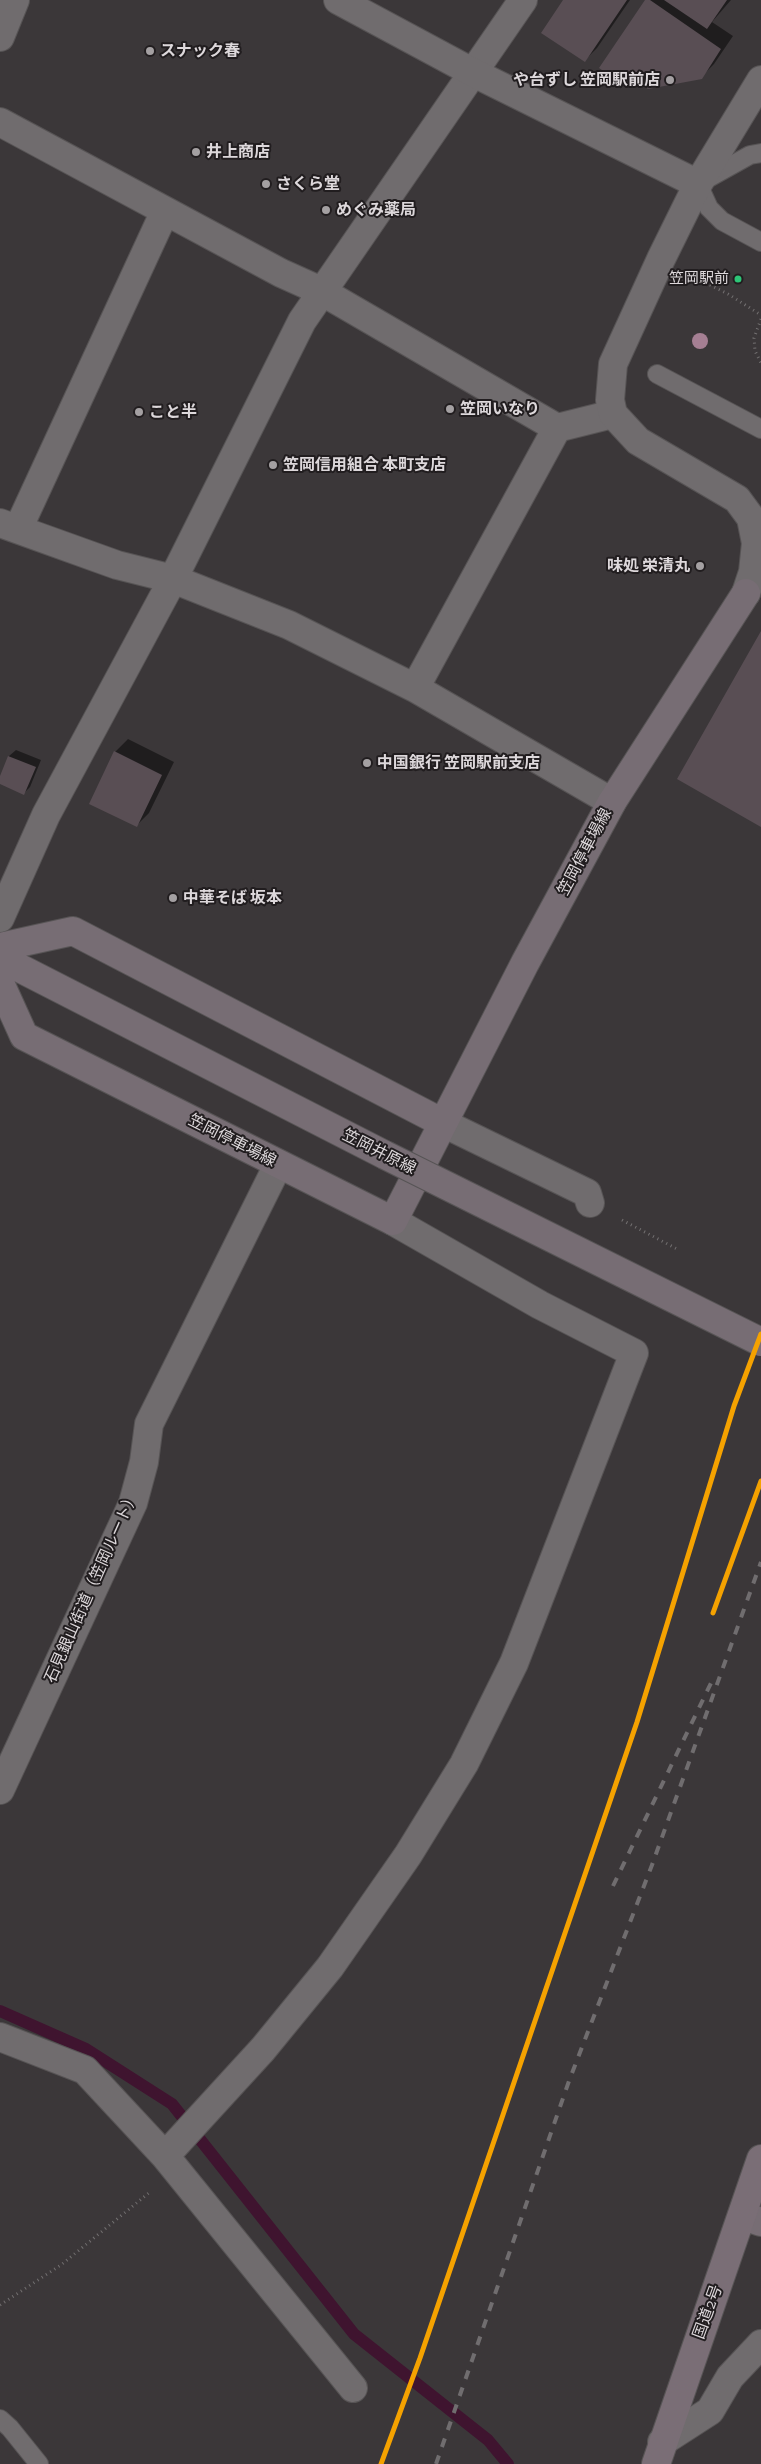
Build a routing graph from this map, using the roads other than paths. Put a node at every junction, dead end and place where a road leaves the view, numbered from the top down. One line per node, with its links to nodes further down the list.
1 (15, 0): 4 (street)
2 (338, 0): 5 (street)
3 (523, 0): 5 (street)
4 (0, 36)
5 (474, 73): 9 (street); 12 (street)
6 (761, 80): 9 (street)
7 (0, 122): 10 (street)
8 (761, 153): 9 (lane)
9 (698, 184): 11 (lane); 14 (street)
10 (165, 211): 12 (street); 17 (street)
11 (761, 242)
12 (322, 291): 15 (street); 19 (street)
13 (657, 374): 16 (lane)
14 (613, 414): 15 (street); 18 (street)
15 (557, 428): 21 (street)
16 (761, 429)
17 (9, 526): 19 (street)
18 (759, 542): 20 (street)
19 (173, 579): 21 (street); 23 (street)
20 (746, 592): 22 (main road, 笠岡停車場線)
21 (415, 688): 22 (street)
22 (612, 802): 27 (main road, 笠岡停車場線)
23 (0, 918)
24 (0, 947): 27 (main road)
25 (0, 958): 31 (main road, 笠岡井原線, bridge)
26 (0, 983): 28 (main road, 笠岡停車場線)
27 (443, 1123): 29 (street); 30 (main road, 笠岡停車場線)
28 (278, 1165): 30 (main road, 笠岡停車場線); 32 (street, 石見銀山街道（笠岡ルート）)
29 (590, 1203)
30 (393, 1221): 34 (street)
31 (761, 1342)
32 (0, 1790)
33 (0, 2037): 34 (street)
34 (169, 2159): 38 (street)
35 (761, 2160): 36 (highway, 国道2号)
36 (752, 2219): 40 (highway, 国道2号)
37 (761, 2344): 40 (street)
38 (352, 2388)
39 (0, 2420): 41 (lane)
40 (659, 2453)
41 (39, 2464)

